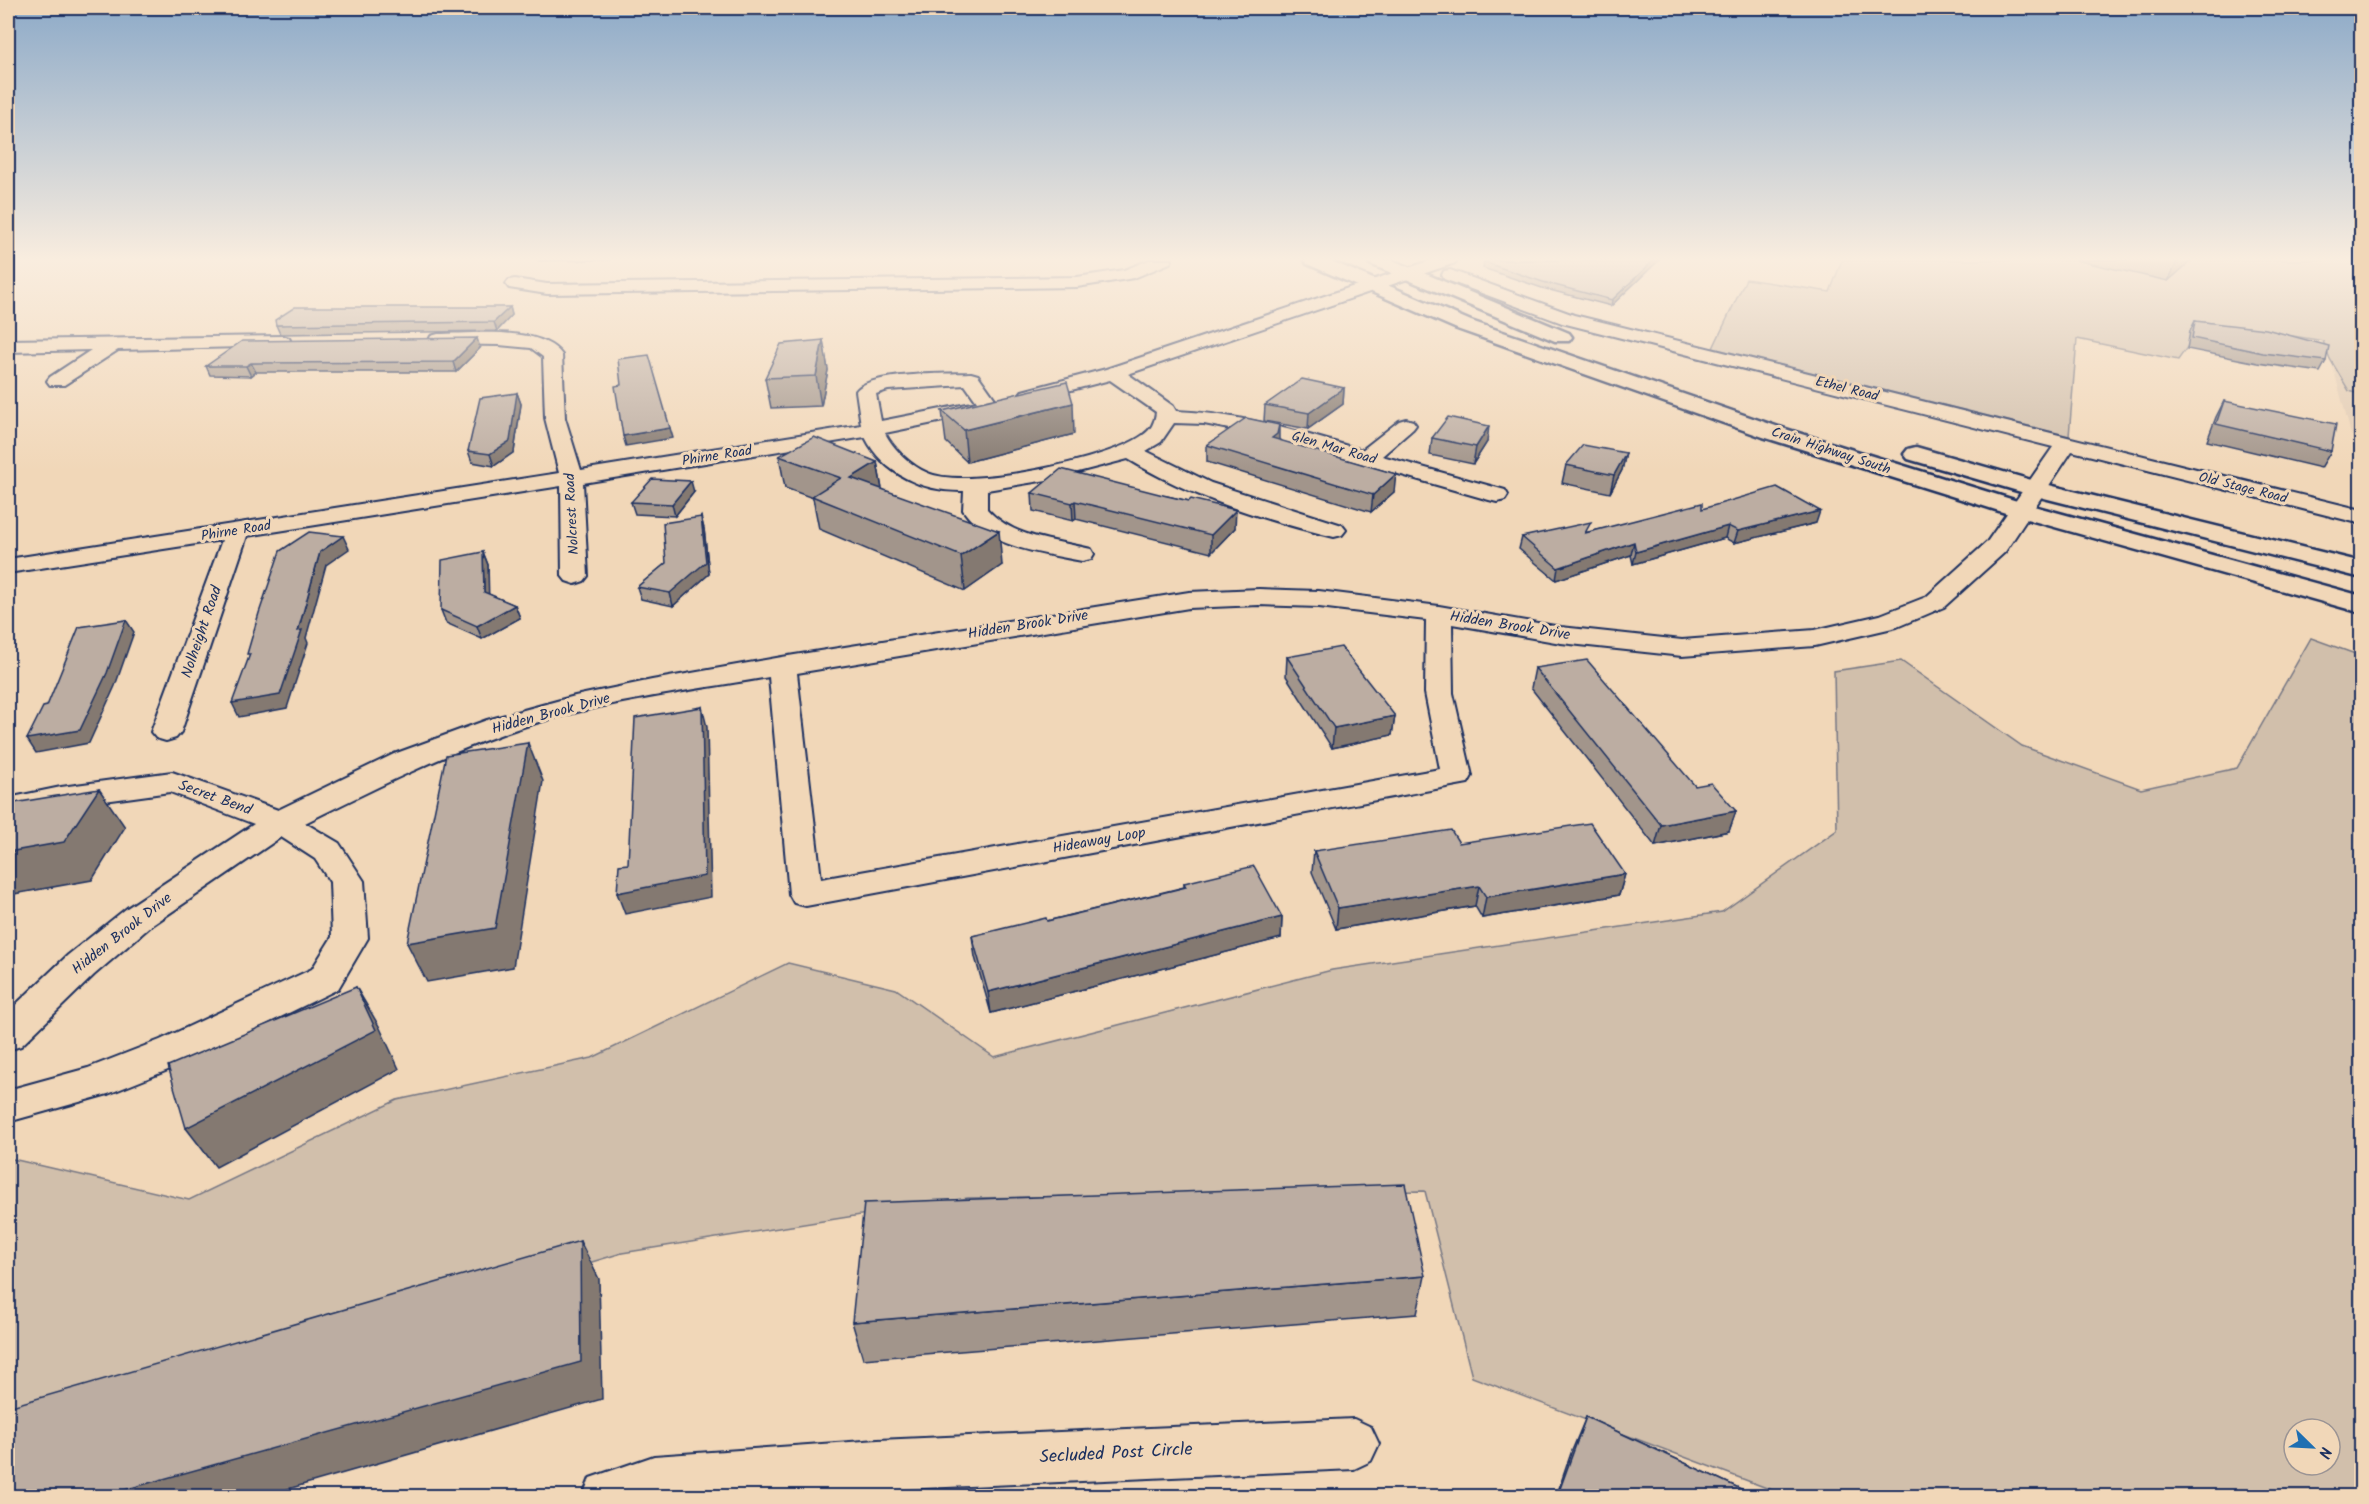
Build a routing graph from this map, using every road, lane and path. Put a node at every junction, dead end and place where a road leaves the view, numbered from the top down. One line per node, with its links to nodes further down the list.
1 (1241, 330): 11 (street, Phirne Road)
2 (1479, 330): 24 (main road, Crain Highway South)
3 (1544, 330): 6 (main road, Crain Highway South)
4 (1551, 330): 6 (street)
5 (1613, 330): 17 (street, Ethel Road)
6 (1548, 332): 24 (main road, Crain Highway South)
7 (421, 340): 21 (street, Nolcrest Road)
8 (298, 342): 9 (street)
9 (114, 344): 10 (street); 12 (street)
10 (8, 346)
11 (1113, 373): 13 (street, Phirne Road); 14 (street)
12 (57, 381)
13 (990, 406): 16 (street, Phirne Road); 16 (street)
14 (1167, 417): 18 (street); 19 (street, Glen Mar Road)
15 (1406, 425): 19 (street)
16 (874, 431): 21 (street, Phirne Road); 22 (street)
17 (2066, 444): 20 (street, Ethel Road); 24 (street, Hidden Brook Drive)
18 (1130, 451): 22 (street); 26 (street)
19 (1366, 458): 23 (street, Glen Mar Road)
20 (2126, 459): 25 (street, Old Stage Road)
21 (572, 478): 27 (street, Phirne Road); 31 (street, Nolcrest Road)
22 (976, 485): 28 (street)
23 (1497, 495)
24 (2029, 500): 30 (main road, Crain Highway South); 32 (main road, Crain Highway South); 33 (street, Hidden Brook Drive)
25 (2361, 517)
26 (1334, 530)
27 (237, 531): 29 (street, Phirne Road); 35 (street, Nolheight Road)
28 (1082, 554)
29 (8, 566)
30 (2361, 570)
31 (575, 576)
32 (2361, 605)
33 (1439, 614): 34 (street, Hidden Brook Drive); 34 (street, Hideaway Loop)
34 (782, 665): 37 (street, Hidden Brook Drive)
35 (166, 732)
36 (8, 808): 37 (street, Secret Bend)
37 (280, 822): 38 (street, Hidden Brook Drive); 39 (street, Secret Bend)
38 (8, 1035)
39 (8, 1106)
40 (1354, 1444): 41 (street, Secluded Post Circle)
41 (877, 1481): 42 (street, Secluded Post Circle)
42 (608, 1497)

